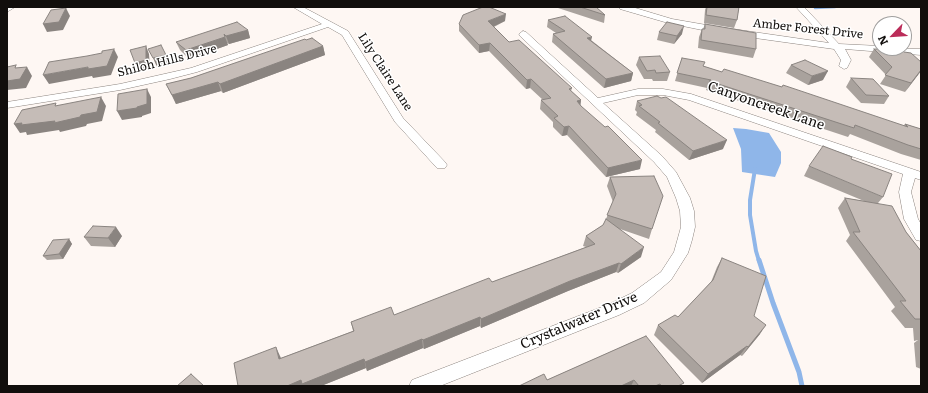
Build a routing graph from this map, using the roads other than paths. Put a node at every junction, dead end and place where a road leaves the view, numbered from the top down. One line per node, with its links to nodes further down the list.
1 (11, 7): 5 (street)
2 (297, 7): 6 (street, Lily Claire Lane)
3 (623, 7): 8 (street, Amber Forest Drive)
4 (800, 7): 8 (street)
5 (7, 10)
6 (329, 24): 12 (street, Shiloh Hills Drive); 13 (street, Lily Claire Lane)
7 (523, 34): 11 (street, Crystalwater Drive)
8 (837, 46): 9 (street, Amber Forest Drive); 10 (street)
9 (921, 52)
10 (844, 66)
11 (597, 101): 14 (street, Canyoncreek Lane); 16 (street, Crystalwater Drive)
12 (7, 106)
13 (440, 164)
14 (915, 174): 15 (street)
15 (921, 236)
16 (418, 386)

